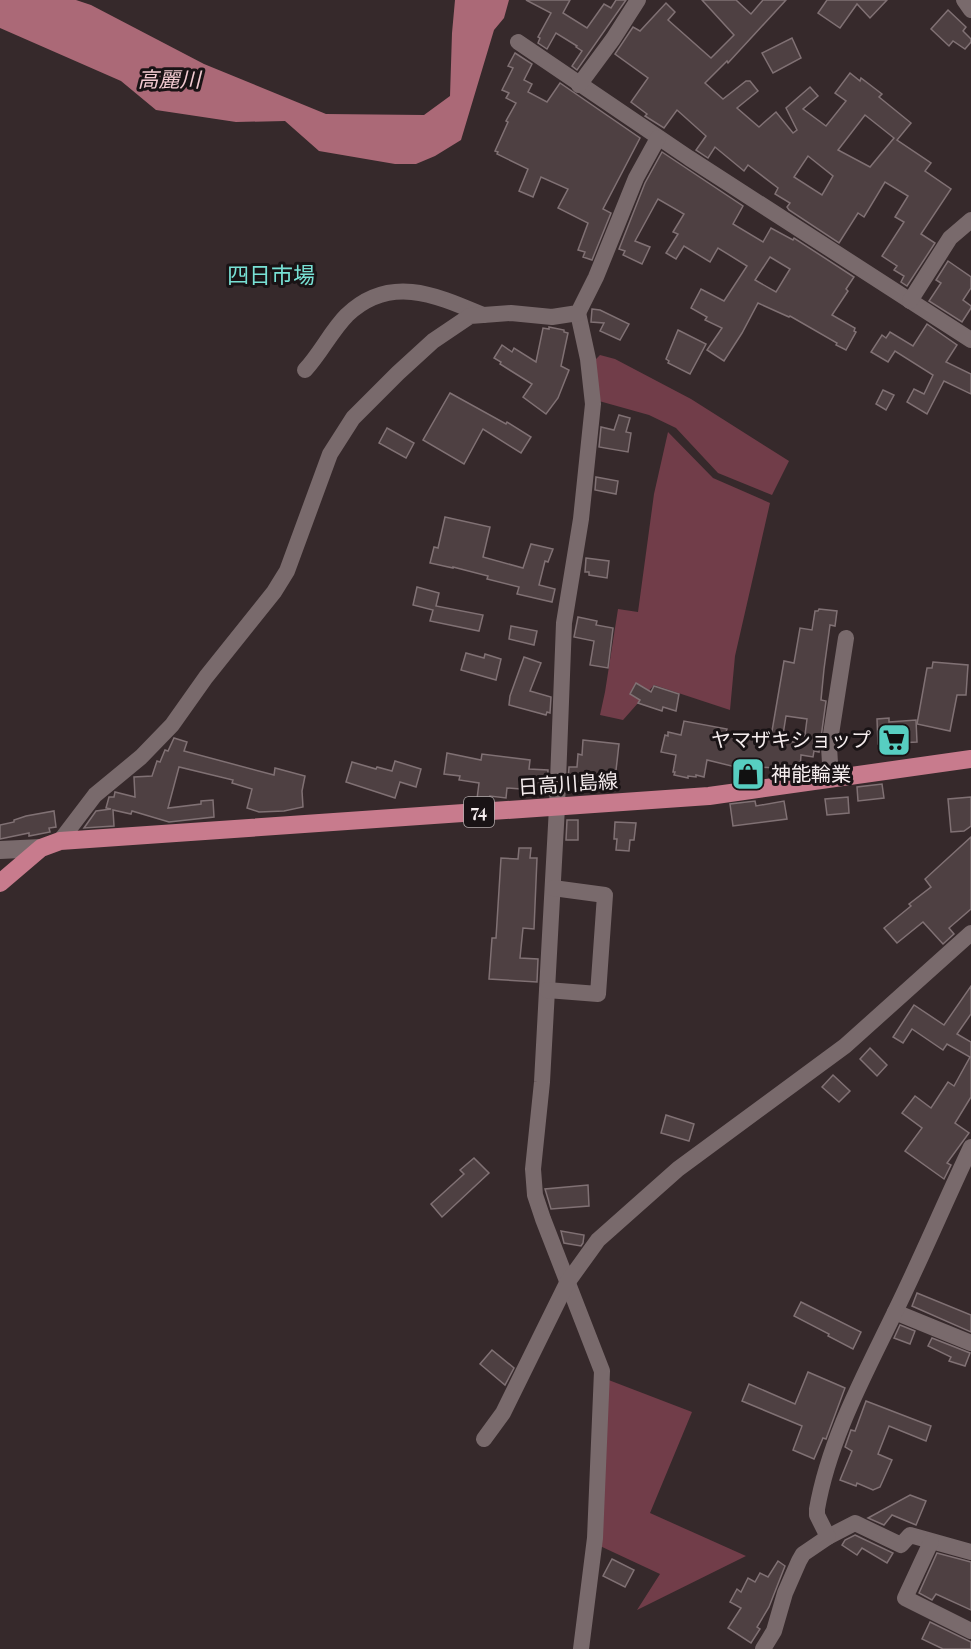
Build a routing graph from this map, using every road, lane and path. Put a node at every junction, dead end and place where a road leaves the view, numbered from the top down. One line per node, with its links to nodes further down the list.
1 (638, 0): 5 (street)
2 (963, 0): 3 (street)
3 (971, 10)
4 (518, 42): 5 (street)
5 (579, 85): 6 (street)
6 (658, 138): 8 (street); 9 (street)
7 (971, 220): 8 (street)
8 (909, 301): 11 (street)
9 (578, 313): 10 (street); 16 (street)
10 (484, 315): 12 (street); 17 (street)
11 (971, 340)
12 (305, 370)
13 (846, 638): 15 (street)
14 (971, 759): 15 (main road, 日高川島線 / 74)
15 (831, 779): 16 (main road, 日高川島線 / 74)
16 (557, 807): 17 (main road, 日高川島線 / 74); 21 (street)
17 (60, 841): 18 (main road, 日高川島線 / 74)
18 (41, 848): 19 (street); 20 (main road, 日高川島線 / 74)
19 (0, 850)
20 (0, 883)
21 (552, 888): 23 (street); 23 (street)
22 (971, 933): 25 (street)
23 (547, 990): 25 (street)
24 (971, 1147): 26 (street)
25 (567, 1282): 28 (street); 33 (street)
26 (895, 1312): 27 (street); 29 (street)
27 (971, 1343)
28 (484, 1439)
29 (828, 1537): 30 (street); 34 (street)
30 (931, 1542): 31 (street); 32 (street)
31 (971, 1552)
32 (971, 1631)
33 (581, 1649)
34 (763, 1649)

